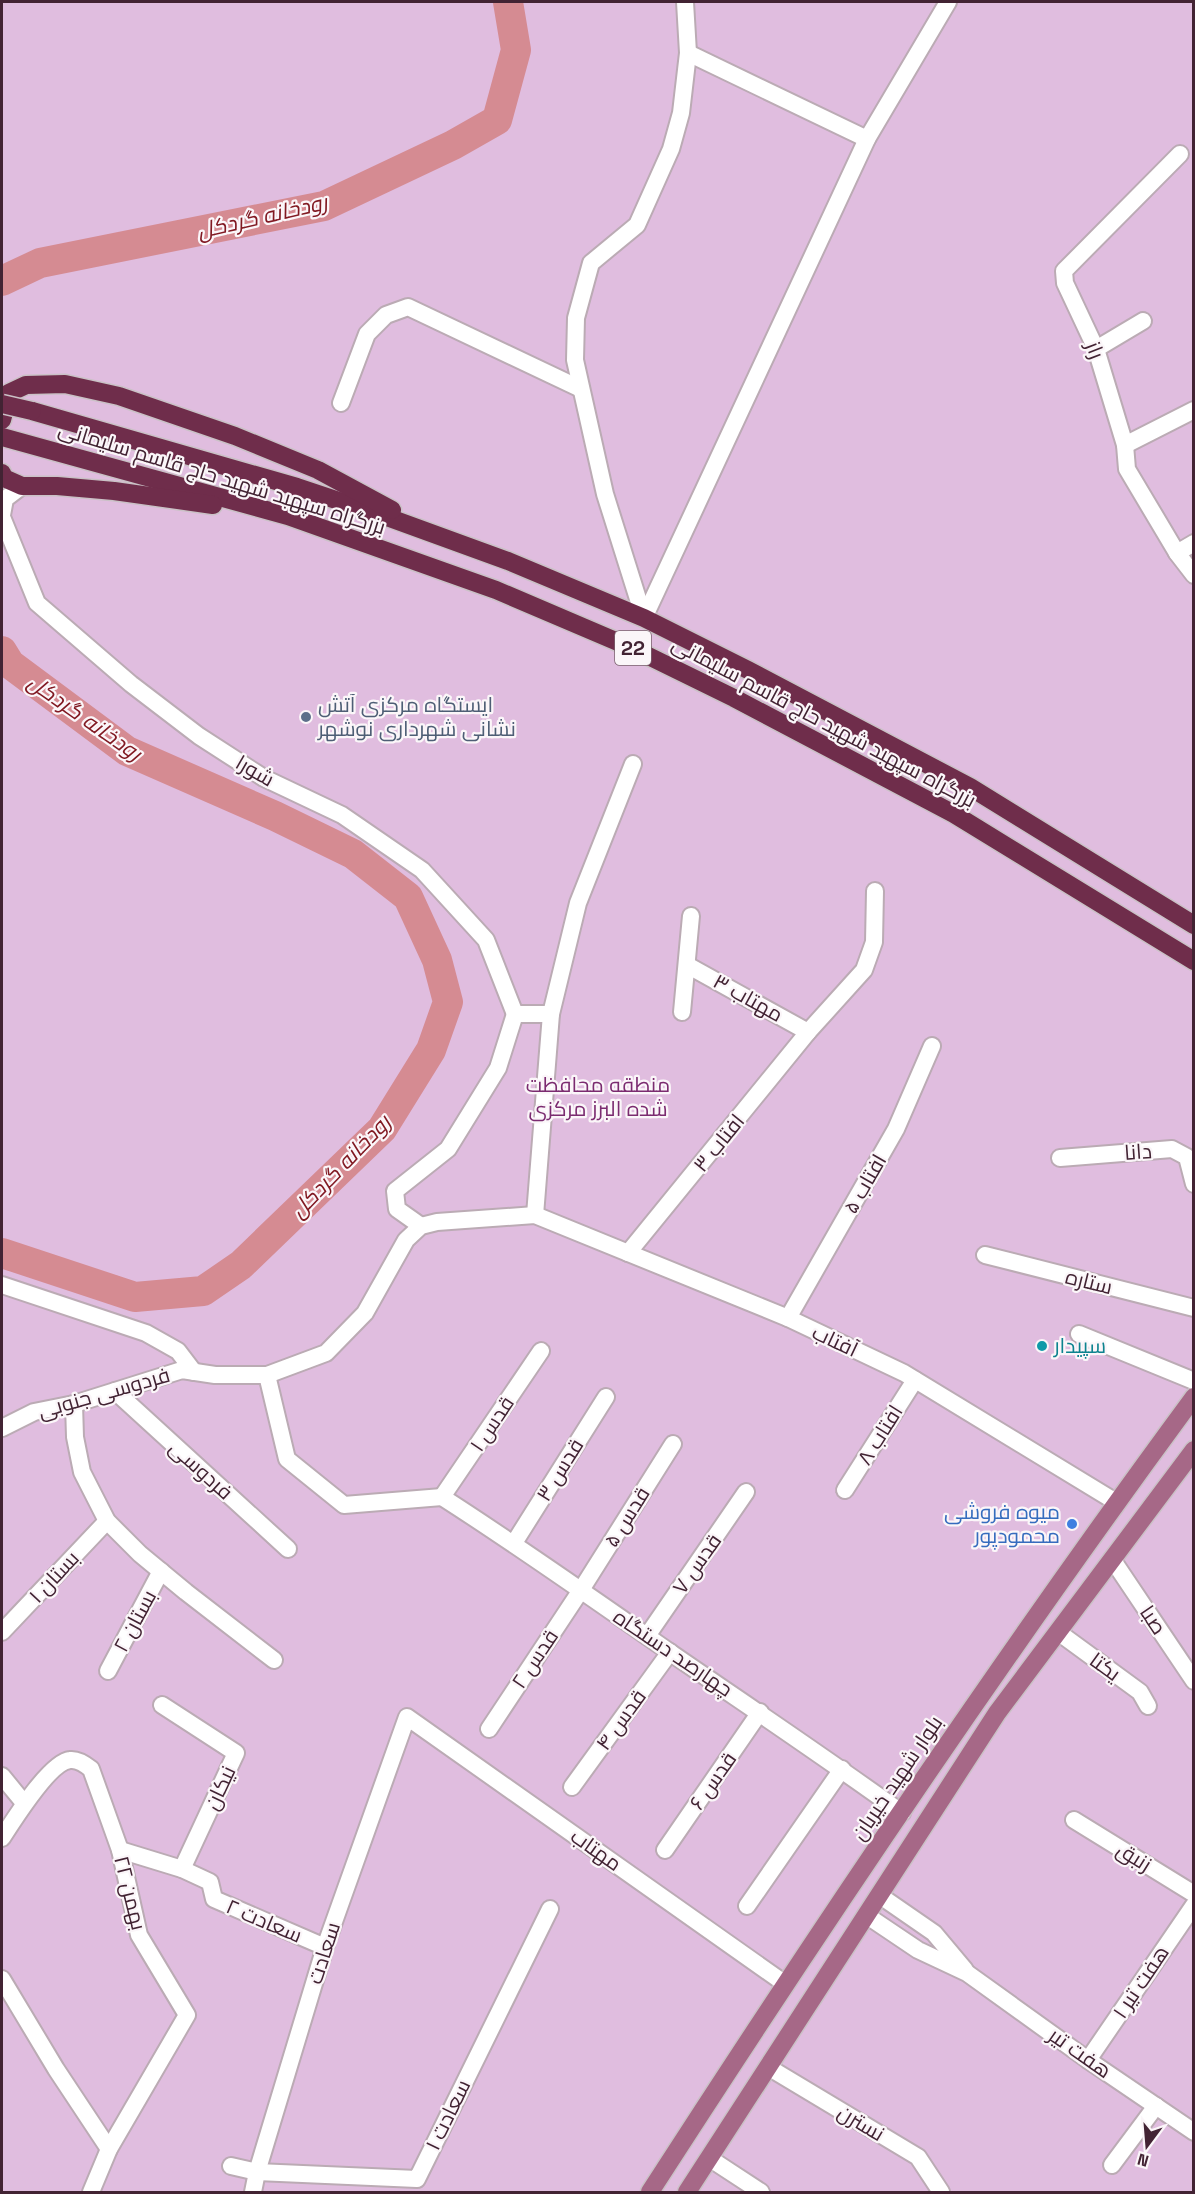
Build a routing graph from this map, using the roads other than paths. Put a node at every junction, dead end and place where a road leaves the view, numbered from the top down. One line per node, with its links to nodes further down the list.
1 (685, 2): 3 (street)
2 (948, 2): 4 (street)
3 (688, 52): 4 (street); 8 (street)
4 (867, 139): 23 (street)
5 (1180, 154): 7 (street, راز)
6 (1143, 321): 7 (street)
7 (1096, 349): 14 (street, راز)
8 (581, 389): 9 (street); 23 (street)
9 (341, 403)
10 (2, 404): 19 (highway, بزرگراه سپهبد شهید حاج قاسم سلیمانی / 22, bridge)
11 (1194, 410): 14 (street)
12 (2, 420): 19 (highway)
13 (2, 437): 18 (highway, بزرگراه سپهبد شهید حاج قاسم سلیمانی / 22)
14 (1125, 445): 21 (street, راز)
15 (2, 473): 16 (highway)
16 (22, 486): 17 (street); 18 (highway)
17 (2, 516): 31 (street, شورا)
18 (288, 516): 28 (highway, بزرگراه سپهبد شهید حاج قاسم سلیمانی / 22)
19 (444, 538): 23 (highway, بزرگراه سپهبد شهید حاج قاسم سلیمانی / 22)
20 (1194, 543): 21 (street)
21 (1177, 553): 22 (street, راز)
22 (1194, 575)
23 (644, 618): 27 (highway, بزرگراه سپهبد شهید حاج قاسم سلیمانی / 22)
24 (633, 764): 32 (street)
25 (874, 891): 33 (street, افتاب ۳)
26 (691, 916): 29 (street)
27 (1194, 925)
28 (1194, 961)
29 (687, 965): 30 (street); 33 (street, مهتاب ۳)
30 (682, 1012)
31 (514, 1014): 32 (street); 38 (street)
32 (551, 1014): 37 (street)
33 (808, 1032): 39 (street, افتاب ۳)
34 (932, 1046): 43 (street, افتاب ۵)
35 (1060, 1158): 36 (street, دانا)
36 (1194, 1184)
37 (535, 1215): 38 (street); 39 (street, آفتاب)
38 (421, 1226): 47 (street, فردوسی جنوبی)
39 (628, 1253): 43 (street, آفتاب)
40 (985, 1255): 42 (street, ستاره)
41 (2, 1285): 46 (street)
42 (1194, 1308)
43 (788, 1318): 48 (street, آفتاب)
44 (1079, 1334): 49 (street)
45 (541, 1351): 59 (street, قدس ۱)
46 (194, 1372): 47 (street, فردوسی جنوبی); 50 (street, فردوسی جنوبی)
47 (267, 1375): 59 (street)
48 (915, 1380): 57 (street, افتاب ۸); 60 (street, آفتاب)
49 (1194, 1381)
50 (115, 1391): 53 (street, فردوسی جنوبی); 63 (street, فردوسی)
51 (606, 1397): 62 (street, قدس ۳)
52 (1194, 1397): 60 (main road, بلوار شهید خیریان)
53 (75, 1404): 54 (street, فردوسی جنوبی); 61 (street)
54 (2, 1428)
55 (673, 1443): 66 (street, قدس ۵)
56 (1194, 1450): 64 (main road)
57 (845, 1490)
58 (746, 1492): 69 (street, قدس ۷)
59 (442, 1497): 62 (street, چهارصد دستگاه)
60 (1116, 1502): 83 (main road, بلوار شهید خیریان)
61 (107, 1521): 65 (street); 67 (street, بستان ۱)
62 (514, 1543): 66 (street, چهارصد دستگاه)
63 (288, 1549)
64 (1112, 1558): 68 (main road); 73 (street, صبا)
65 (161, 1571): 71 (street); 72 (street, بستان ۲)
66 (581, 1590): 69 (street, چهارصد دستگاه); 78 (street, قدس ۲)
67 (2, 1632)
68 (1058, 1632): 75 (street, یکتا); 91 (main road)
69 (647, 1636): 70 (street, چهارصد دستگاه)
70 (670, 1652): 76 (street, چهارصد دستگاه); 81 (street, قدس ۴)
71 (274, 1660)
72 (108, 1671)
73 (1194, 1681)
74 (162, 1706): 88 (street, نیکان)
75 (1148, 1706)
76 (760, 1712): 79 (street, چهارصد دستگاه); 87 (street, قدس ۶)
77 (407, 1717): 97 (street, سعادت); 100 (street, مهتاب)
78 (489, 1729)
79 (842, 1769): 83 (street, چهارصد دستگاه); 94 (street)
80 (2, 1776): 82 (street)
81 (572, 1787)
82 (24, 1803): 85 (street, ۲۲ بهمن); 86 (street, ۲۲ بهمن)
83 (902, 1813): 89 (main road, بلوار شهید خیریان)
84 (1074, 1820): 90 (street, زنبق)
85 (2, 1838)
86 (120, 1850): 88 (street); 105 (street, ۲۲ بهمن)
87 (665, 1850)
88 (182, 1869): 97 (street, سعادت ۲)
89 (855, 1879): 91 (main road); 92 (main road, بلوار شهید خیریان)
90 (1194, 1894)
91 (879, 1895): 96 (main road); 98 (street, هفت تیر)
92 (841, 1900): 96 (main road); 100 (main road, بلوار شهید خیریان)
93 (1194, 1905): 101 (street, هفت تیر ۱)
94 (747, 1906)
95 (550, 1909): 109 (street, سعادت ۱)
96 (866, 1915): 98 (street, هفت تیر); 102 (main road)
97 (326, 1947): 109 (street, سعادت)
98 (967, 1973): 101 (street, هفت تیر)
99 (2, 1979): 105 (street)
100 (784, 1983): 112 (main road, بلوار شهید خیریان)
101 (1088, 2060): 103 (street, هفت تیر)
102 (768, 2067): 106 (main road); 115 (street, نسترن)
103 (1156, 2106): 104 (street, هفت تیر); 107 (street)
104 (1194, 2132)
105 (109, 2149): 110 (street, ۲۲ بهمن)
106 (709, 2158): 113 (main road); 114 (street)
107 (1112, 2165)
108 (231, 2166): 109 (street)
109 (257, 2172): 111 (street, سعادت)
110 (91, 2193)
111 (253, 2193)
112 (650, 2193)
113 (687, 2193)
114 (761, 2193)
115 (941, 2193)

